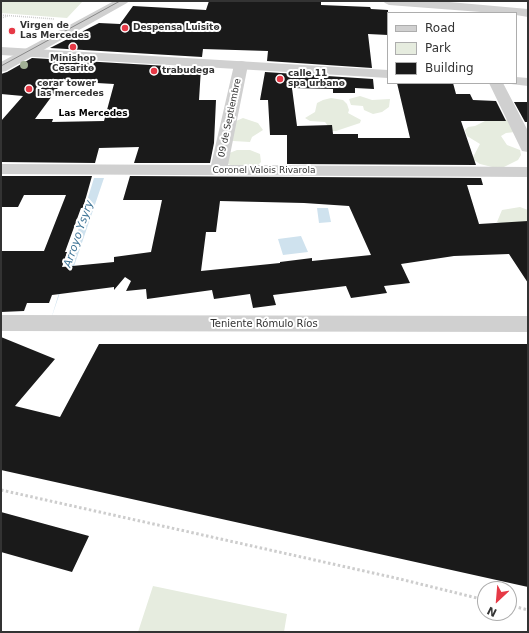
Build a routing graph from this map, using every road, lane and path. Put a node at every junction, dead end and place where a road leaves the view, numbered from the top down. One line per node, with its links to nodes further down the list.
1 (123, 1): 10 (street)
2 (389, 1): 3 (street)
3 (471, 7): 4 (street)
4 (528, 13)
5 (1, 15): 6 (path)
6 (12, 16): 7 (path); 8 (path)
7 (1, 18)
8 (58, 19)
9 (1, 51): 10 (street)
10 (29, 53): 11 (street); 12 (street)
11 (241, 65): 13 (street); 19 (street, 09 de Septiembre)
12 (1, 68)
13 (387, 74)
14 (517, 81): 15 (street)
15 (528, 82)
16 (496, 84): 17 (street)
17 (528, 147)
18 (1, 169): 19 (street, Coronel Valois Rivarola)
19 (218, 171): 20 (street, Coronel Valois Rivarola)
20 (528, 172)
21 (1, 324): 22 (street, Teniente Rómulo Ríos)
22 (528, 324)
23 (1, 490): 24 (path)
24 (477, 598)
25 (517, 608): 26 (path)
26 (528, 610)

